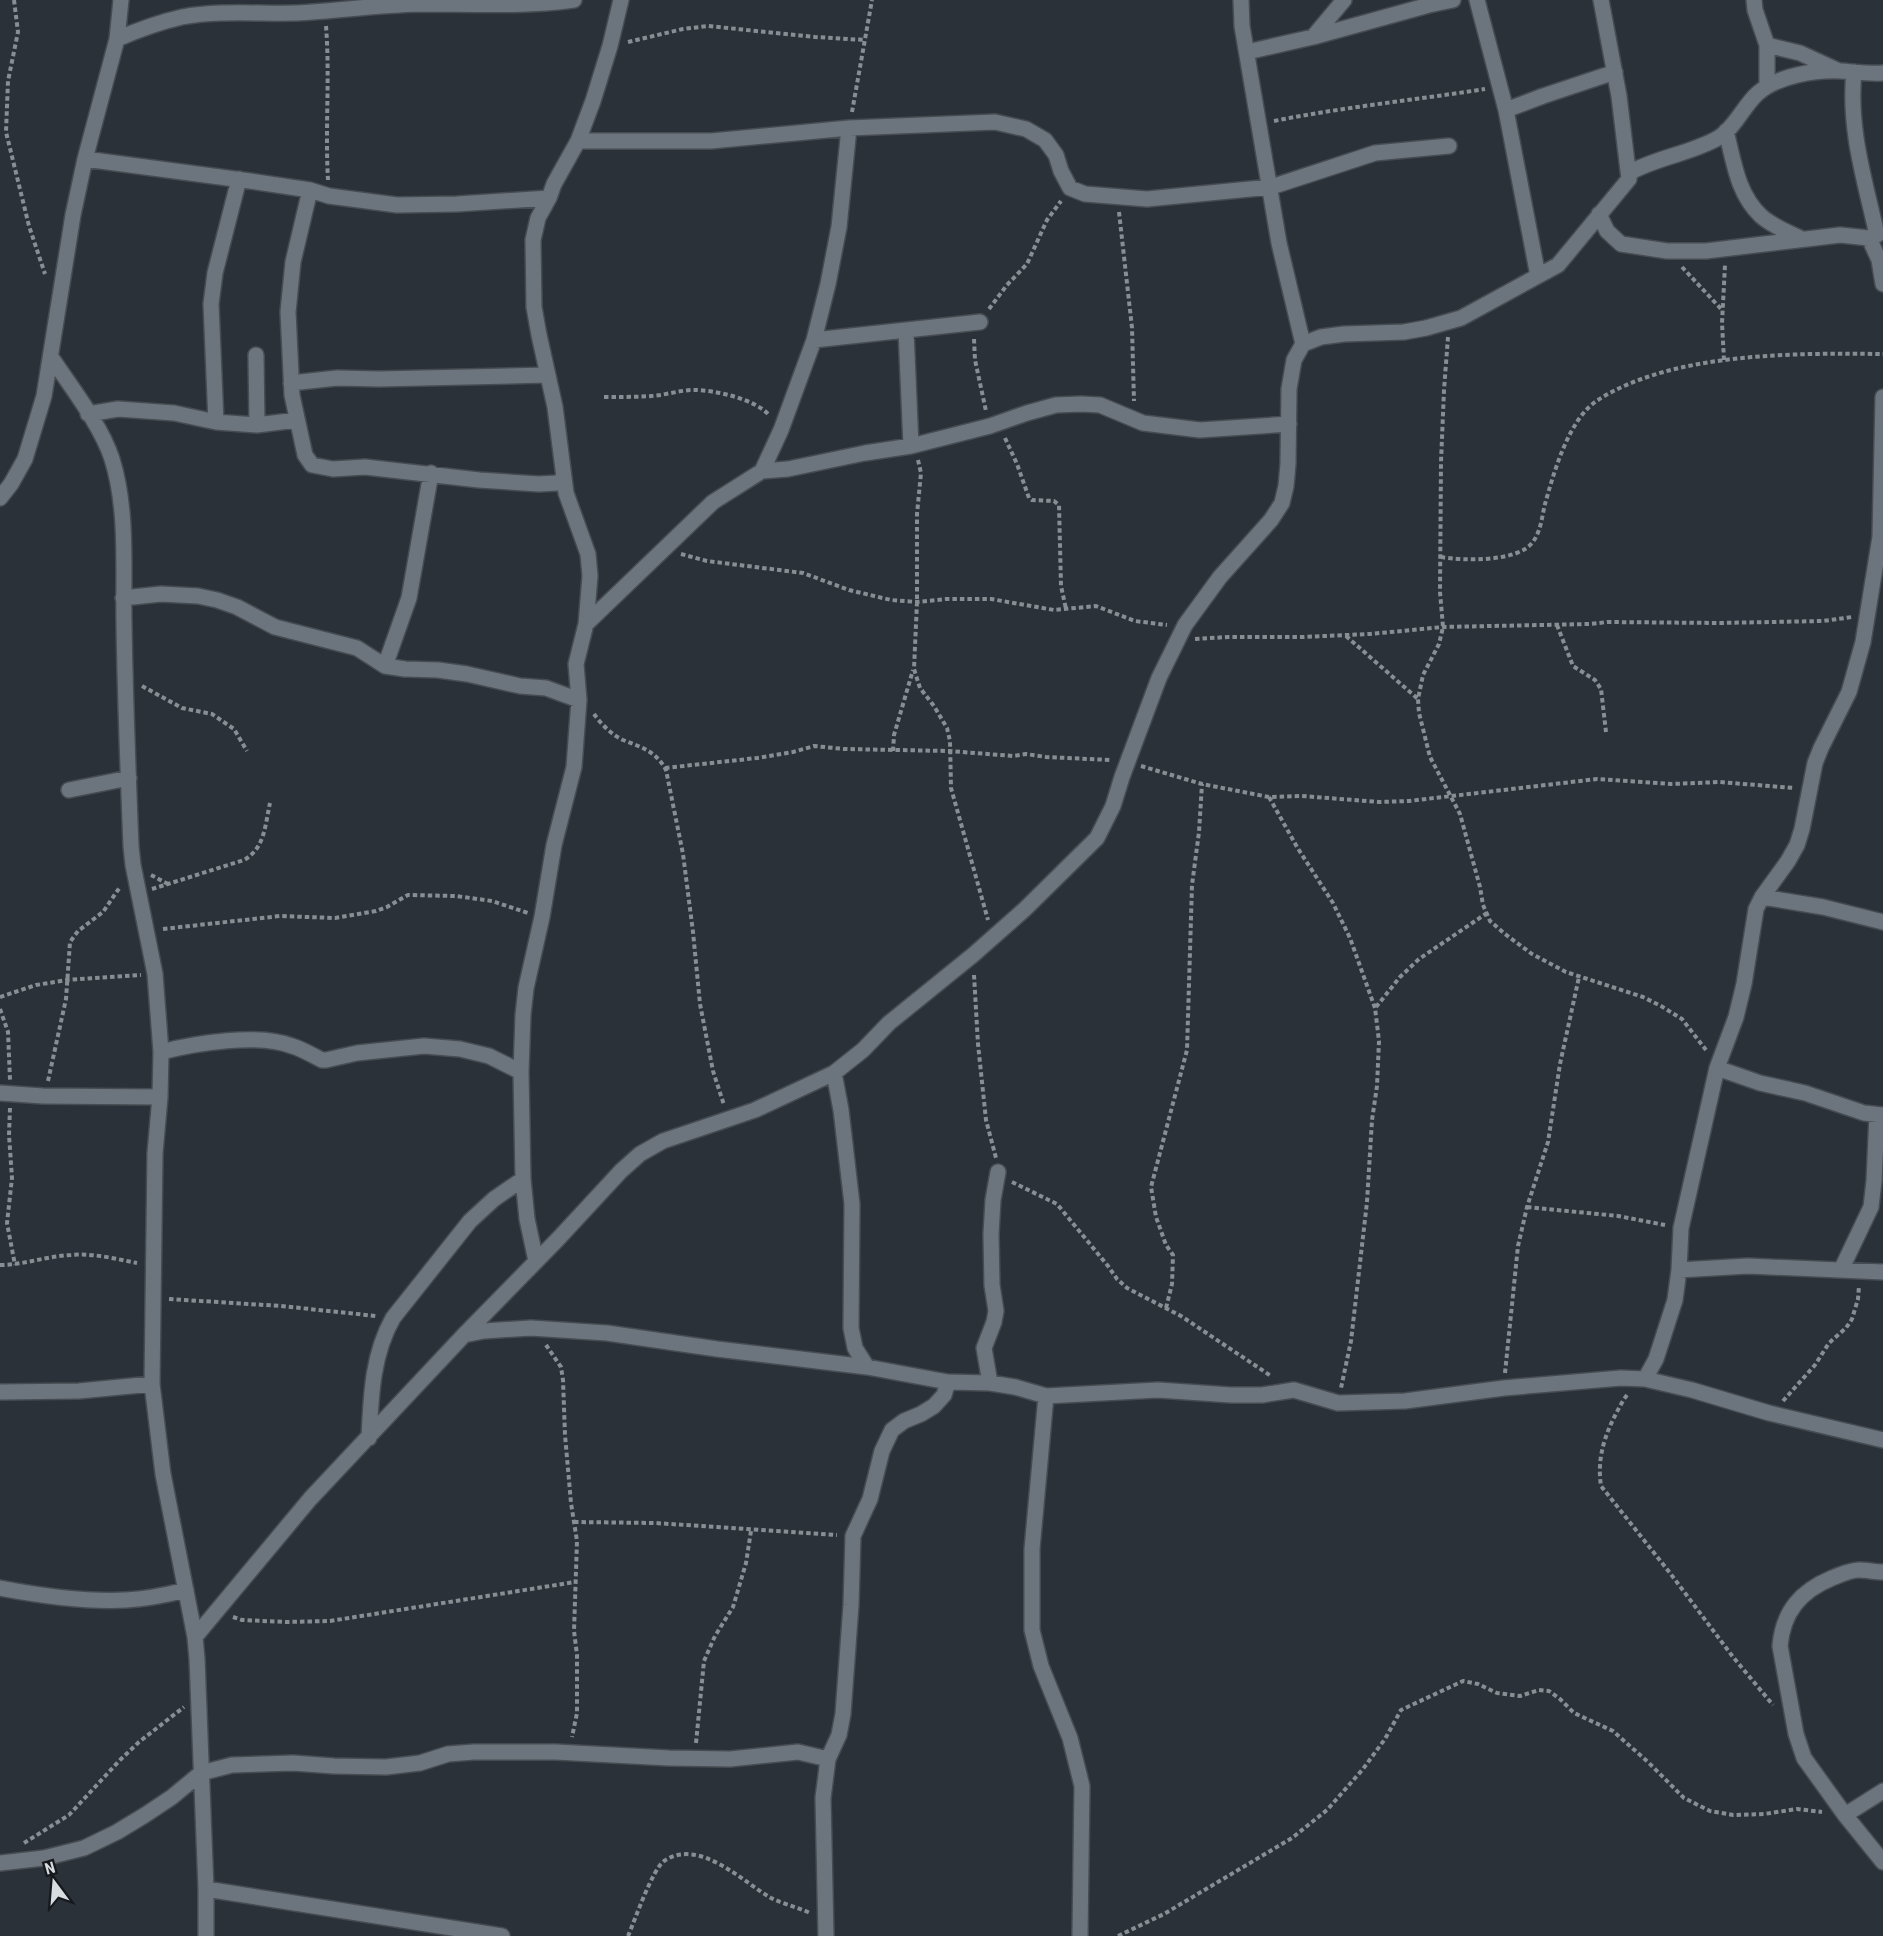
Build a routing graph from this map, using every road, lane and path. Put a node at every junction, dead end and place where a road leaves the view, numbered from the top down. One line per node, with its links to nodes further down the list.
1 (14, 0): 45 (path)
2 (121, 0): 14 (street)
3 (574, 0): 12 (street)
4 (621, 0): 17 (street)
5 (872, 0): 15 (path)
6 (1241, 0): 18 (street)
7 (1344, 0): 13 (street)
8 (1453, 0): 13 (street)
9 (1477, 0): 23 (street)
10 (1601, 0): 19 (street)
11 (1754, 0): 16 (street)
12 (332, 11): 14 (street); 36 (path)
13 (1312, 37): 18 (street)
14 (117, 39): 30 (street)
15 (865, 40): 17 (path); 26 (path)
16 (1767, 45): 20 (street); 22 (street)
17 (610, 46): 28 (street)
18 (1246, 52): 25 (street)
19 (1615, 72): 24 (street); 32 (street)
20 (1847, 72): 21 (street); 22 (street); 40 (street)
21 (1883, 73)
22 (1767, 86): 27 (street)
23 (1500, 87): 24 (street); 25 (path)
24 (1506, 110): 44 (street)
25 (1258, 124): 33 (street)
26 (849, 128): 28 (street); 34 (street); 51 (street)
27 (1726, 131): 32 (street); 41 (street)
28 (578, 141): 38 (street)
29 (1449, 146): 33 (street)
30 (85, 159): 31 (street); 55 (street)
31 (239, 179): 35 (street); 64 (street)
32 (1629, 179): 39 (street)
33 (1270, 187): 37 (street); 52 (street)
34 (1070, 188): 37 (street); 48 (path)
35 (310, 190): 36 (street); 58 (street)
36 (329, 196): 38 (street)
37 (1118, 197): 63 (path)
38 (549, 198): 57 (street)
39 (1599, 214): 43 (street); 44 (street)
40 (1876, 236): 41 (street); 46 (street)
41 (1802, 239): 42 (street)
42 (1725, 249): 43 (street); 47 (path)
43 (1667, 251): 47 (path)
44 (1538, 276): 49 (street)
45 (47, 278)
46 (1883, 284)
47 (1722, 310): 56 (path)
48 (980, 322): 50 (street); 67 (path)
49 (1449, 322): 52 (street); 76 (path)
50 (906, 331): 51 (street); 69 (street)
51 (814, 340): 68 (street)
52 (1304, 345): 65 (street)
53 (1883, 354): 56 (path)
54 (256, 355): 66 (street)
55 (51, 357): 61 (street); 73 (street)
56 (1724, 360): 76 (path)
57 (546, 375): 58 (street); 72 (street)
58 (291, 383): 62 (street)
59 (604, 397): 68 (path)
60 (1883, 398): 74 (street)
61 (88, 414): 64 (street); 77 (street)
62 (297, 420): 66 (street); 71 (street)
63 (1134, 420): 65 (street); 67 (street)
64 (216, 422): 66 (street)
65 (1289, 424): 82 (street)
66 (257, 425)
67 (994, 425): 69 (street); 79 (path)
68 (781, 430): 70 (street)
69 (911, 446): 70 (street); 78 (path)
70 (762, 471): 75 (street)
71 (431, 473): 72 (street); 87 (street)
72 (564, 478): 81 (street)
73 (0, 498)
74 (1882, 537): 80 (street)
75 (663, 549): 78 (path); 81 (street)
76 (1441, 557): 84 (path)
77 (123, 598): 87 (street); 89 (street)
78 (916, 602): 79 (path); 88 (path)
79 (1066, 609): 82 (path)
80 (1868, 615): 83 (path); 100 (street)
81 (586, 624): 91 (street)
82 (1185, 625): 86 (street)
83 (1557, 625): 84 (path); 92 (path)
84 (1443, 627): 85 (path); 90 (path)
85 (1345, 636): 86 (path); 90 (path)
86 (1178, 640): 96 (street)
87 (385, 666): 91 (street)
88 (914, 669): 94 (path); 95 (path)
89 (125, 677): 93 (path); 98 (street)
90 (1418, 699): 102 (path)
91 (579, 700): 97 (path); 109 (street)
92 (1606, 732)
93 (247, 751)
94 (893, 751): 95 (path); 97 (path)
95 (949, 751): 96 (path); 112 (path)
96 (1128, 762): 99 (path); 112 (street)
97 (665, 768): 128 (path)
98 (129, 778): 101 (street); 105 (street)
99 (1202, 784): 103 (path); 142 (path)
100 (1809, 789): 102 (path); 107 (street)
101 (69, 790)
102 (1449, 795): 103 (path); 108 (path)
103 (1269, 796): 118 (path)
104 (270, 803): 106 (path)
105 (133, 865): 106 (street); 116 (path)
106 (139, 894): 111 (street)
107 (1762, 897): 110 (street); 121 (street)
108 (1487, 913): 115 (path); 118 (path)
109 (542, 917): 111 (path); 122 (street)
110 (1883, 922)
111 (147, 930): 114 (street)
112 (993, 938): 113 (street)
113 (974, 955): 123 (street); 129 (path)
114 (154, 974): 116 (path); 120 (street)
115 (1579, 977): 121 (path); 131 (path)
116 (67, 980): 117 (path); 125 (path)
117 (0, 997)
118 (1375, 1008): 155 (path)
119 (0, 1009): 124 (path)
120 (161, 1052): 122 (street); 126 (street)
121 (1717, 1068): 127 (street); 132 (street)
122 (520, 1072): 130 (street)
123 (834, 1073): 128 (street); 146 (street)
124 (5, 1093): 125 (street); 135 (path)
125 (43, 1096): 126 (street)
126 (160, 1097): 136 (street)
127 (1880, 1115): 138 (street)
128 (729, 1120): 133 (street)
129 (998, 1172): 142 (path); 149 (street)
130 (523, 1179): 133 (street); 143 (street)
131 (1527, 1207): 132 (path); 151 (path)
132 (1681, 1228): 137 (street)
133 (536, 1261): 145 (street)
134 (0, 1265): 135 (path)
135 (15, 1265): 136 (path)
136 (153, 1266): 141 (street)
137 (1679, 1270): 138 (street); 147 (street)
138 (1841, 1270): 139 (street)
139 (1860, 1271): 140 (street); 156 (path)
140 (1883, 1272)
141 (153, 1298): 143 (path); 150 (street)
142 (1166, 1308): 152 (path)
143 (393, 1318): 157 (street)
144 (531, 1328): 145 (street); 146 (street); 159 (path)
145 (464, 1335): 157 (street)
146 (867, 1367): 148 (street)
147 (1645, 1379): 151 (street); 156 (street); 169 (path)
148 (948, 1382): 149 (street); 161 (street)
149 (990, 1383): 154 (street)
150 (152, 1384): 153 (street); 165 (street)
151 (1504, 1388): 155 (street)
152 (1294, 1390): 154 (street); 155 (street)
153 (0, 1392)
154 (1046, 1396): 184 (street)
155 (1338, 1403)
156 (1769, 1413): 158 (street)
157 (369, 1438): 166 (street)
158 (1883, 1440)
159 (573, 1522): 160 (path); 163 (path)
160 (751, 1531): 161 (path); 171 (path)
161 (853, 1536): 172 (street)
162 (1883, 1572): 175 (street)
163 (575, 1582): 166 (path); 170 (path)
164 (0, 1587): 165 (street)
165 (186, 1590): 167 (street)
166 (214, 1613): 167 (street)
167 (195, 1637): 168 (street)
168 (198, 1695): 173 (street); 177 (path)
169 (1775, 1708)
170 (556, 1752): 171 (street); 173 (street)
171 (694, 1758): 172 (street)
172 (828, 1759): 179 (street)
173 (201, 1773): 177 (street); 178 (street)
174 (1883, 1791): 175 (street)
175 (1845, 1815): 176 (street); 185 (path)
176 (1883, 1862)
177 (3, 1863)
178 (206, 1889): 180 (street); 181 (street)
179 (825, 1920): 182 (path); 183 (street)
180 (206, 1936)
181 (502, 1936)
182 (628, 1936)
183 (826, 1936)
184 (1080, 1936)
185 (1118, 1936)

